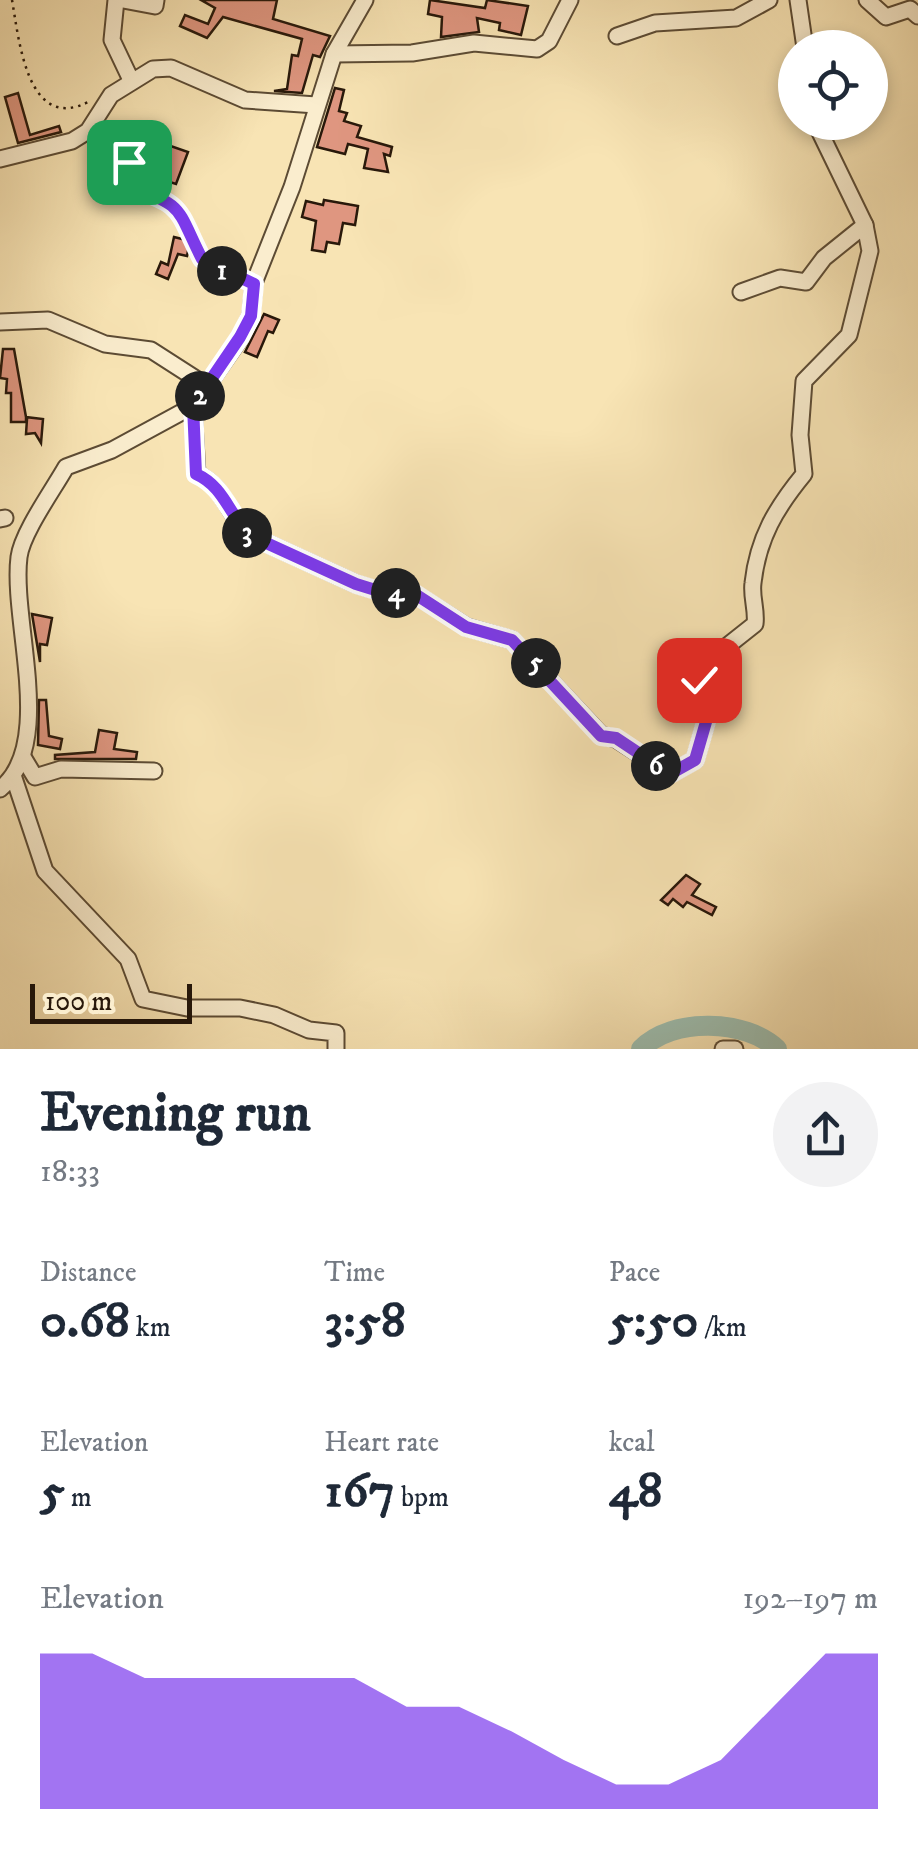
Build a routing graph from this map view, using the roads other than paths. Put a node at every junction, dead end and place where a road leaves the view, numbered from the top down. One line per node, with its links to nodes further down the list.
1 (119, 0): 2 (street); 12 (street)
2 (156, 0)
3 (366, 0): 11 (street)
4 (570, 0): 11 (street)
5 (769, 0): 10 (street)
6 (798, 0): 9 (street)
7 (867, 0): 8 (street)
8 (915, 10)
9 (802, 30)
10 (617, 36)
11 (334, 54): 13 (street)
12 (131, 80): 13 (street); 15 (street)
13 (316, 105): 19 (street)
14 (824, 140): 16 (street)
15 (0, 159)
16 (865, 225): 17 (street); 20 (street)
17 (740, 292)
18 (0, 322): 19 (street)
19 (207, 386): 20 (street)
20 (193, 406): 21 (street)
21 (23, 758): 22 (street); 23 (street)
22 (154, 771)
23 (14, 778): 24 (street); 25 (street)
24 (0, 789)
25 (336, 1049)
26 (722, 1049): 27 (street)
27 (735, 1049)

